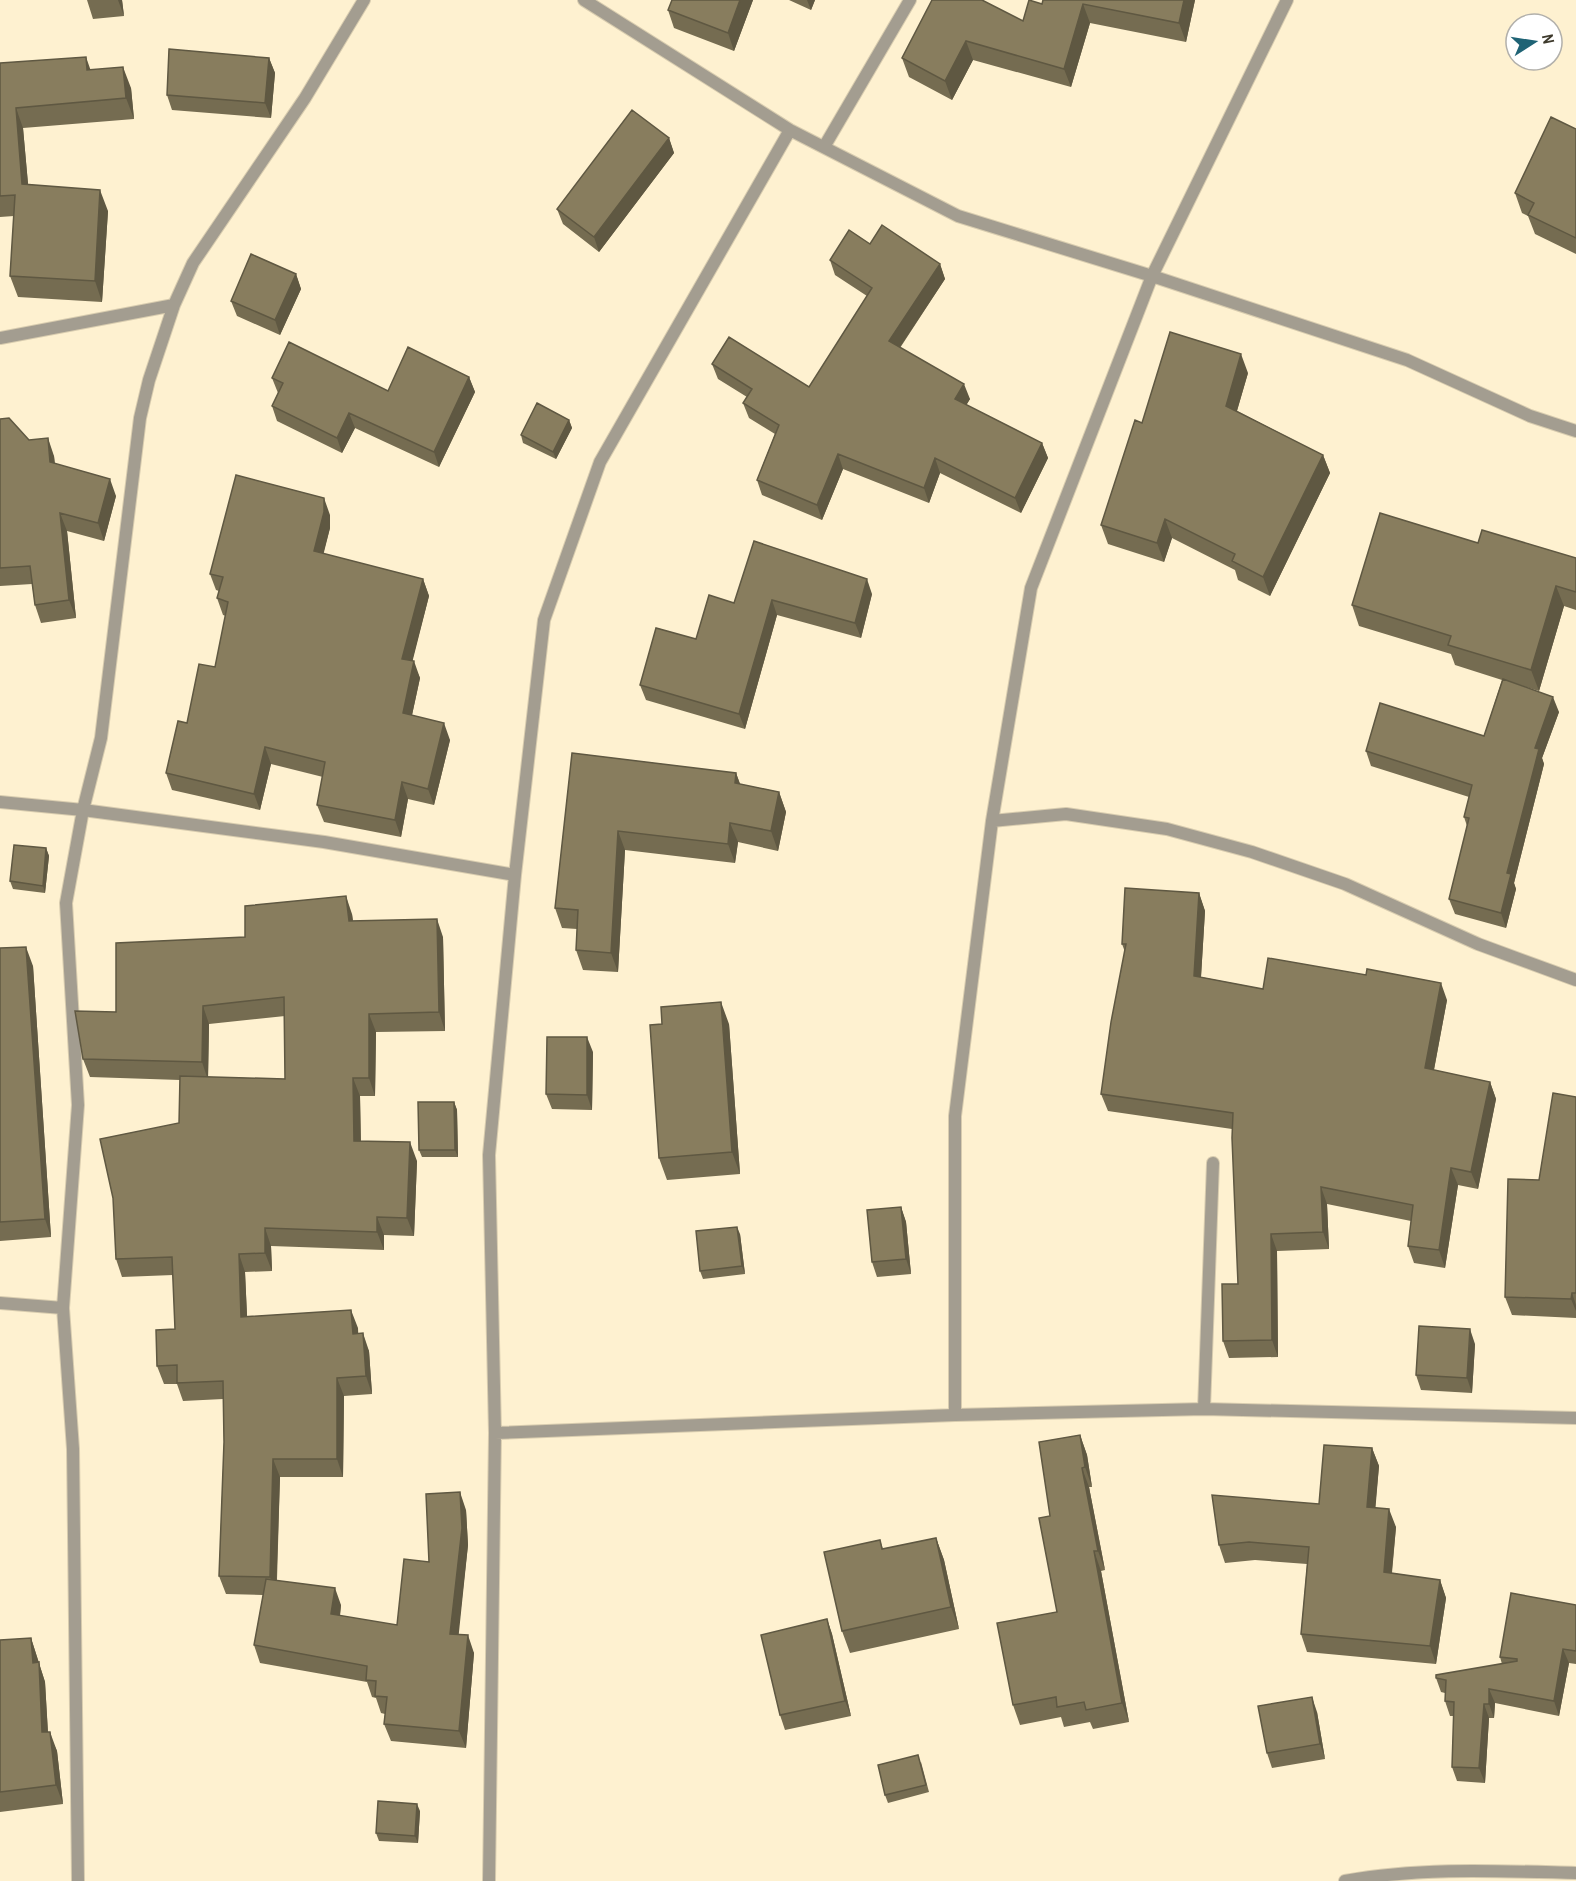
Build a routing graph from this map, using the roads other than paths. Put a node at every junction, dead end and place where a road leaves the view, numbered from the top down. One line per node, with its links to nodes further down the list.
1 (364, 0): 8 (street)
2 (584, 0): 5 (street)
3 (910, 0): 6 (street)
4 (1287, 0): 7 (street)
5 (790, 130): 6 (street); 14 (street)
6 (824, 147): 7 (street)
7 (1152, 276): 10 (street); 13 (street)
8 (174, 305): 9 (street); 12 (street)
9 (0, 338)
10 (1576, 431)
11 (0, 802): 12 (street)
12 (83, 810): 14 (street); 18 (street)
13 (992, 821): 15 (street); 20 (street)
14 (515, 875): 22 (street)
15 (1576, 980)
16 (1213, 1162): 19 (street)
17 (0, 1304): 18 (street)
18 (63, 1308): 24 (street)
19 (1204, 1409): 20 (street); 21 (street)
20 (955, 1415): 22 (street)
21 (1576, 1418)
22 (495, 1433): 25 (street)
23 (1576, 1873): 26 (street)
24 (78, 1881)
25 (489, 1881)
26 (1345, 1881)

